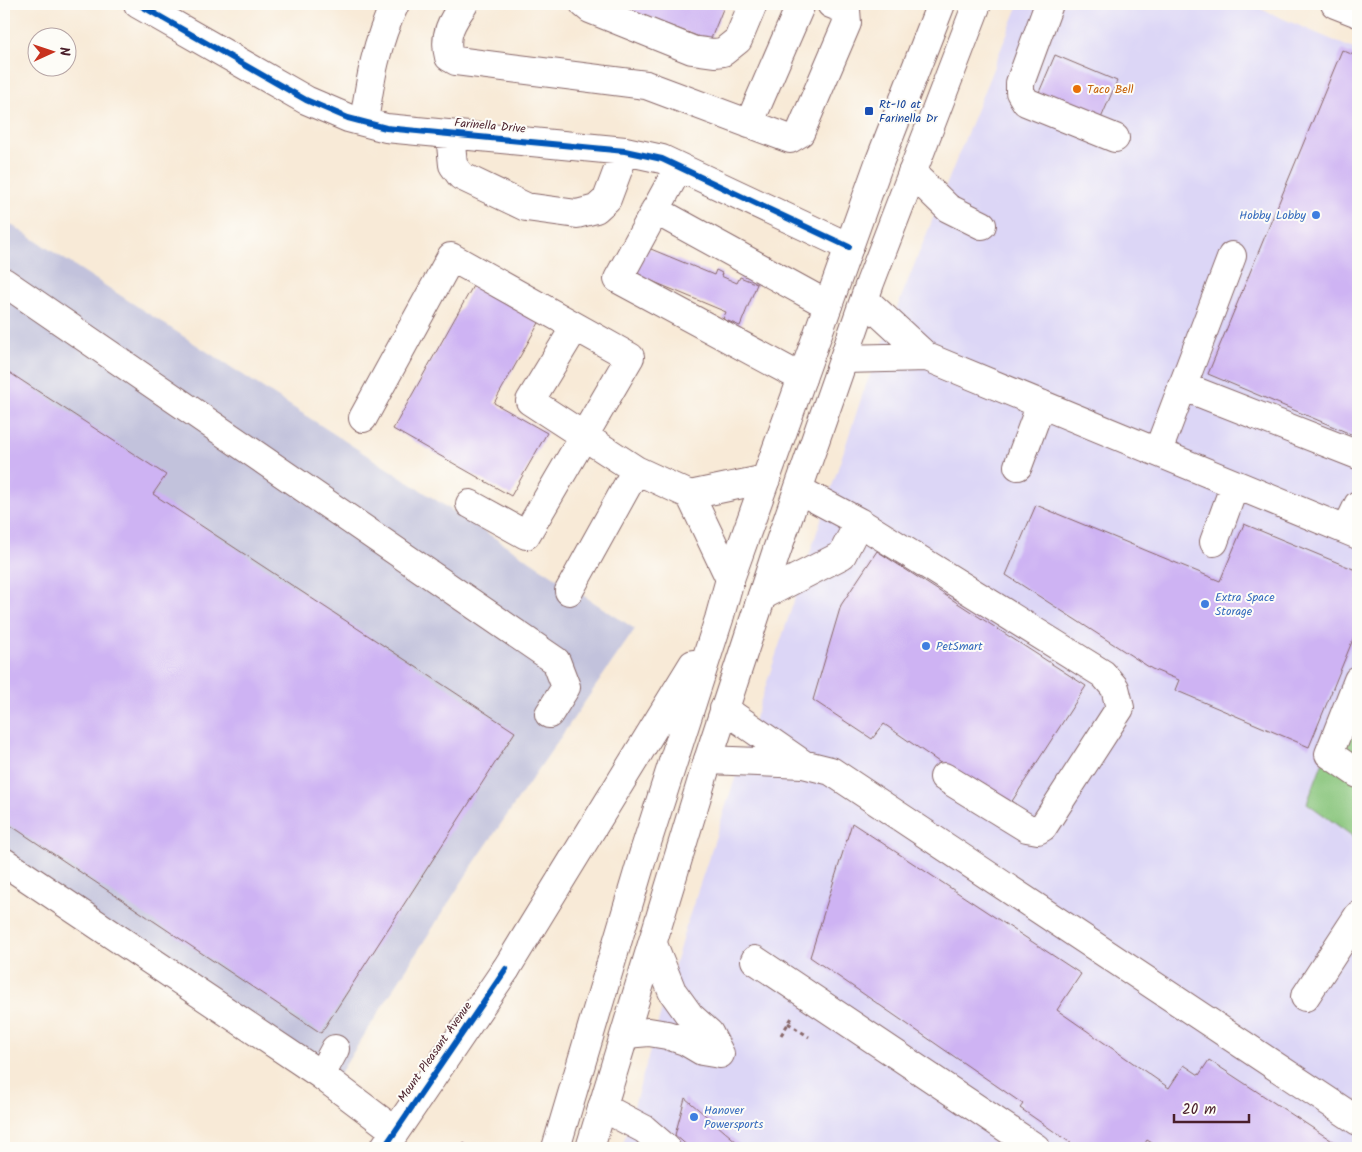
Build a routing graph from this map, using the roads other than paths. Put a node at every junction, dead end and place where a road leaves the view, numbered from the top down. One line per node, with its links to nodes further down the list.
1 (138, 4): 13 (main road, Farinella Drive)
2 (395, 4): 13 (main road)
3 (464, 4): 14 (main road)
4 (584, 4): 5 (main road)
5 (752, 4)
6 (801, 4): 14 (main road)
7 (831, 4): 14 (main road)
8 (941, 4): 22 (main road)
9 (977, 4): 19 (main road)
10 (1049, 4): 16 (main road)
11 (1335, 4): 12 (main road)
12 (1358, 13)
13 (364, 122): 15 (main road, Farinella Drive)
14 (750, 124)
15 (450, 134): 17 (main road, Farinella Drive); 17 (main road)
16 (1116, 138)
17 (624, 150): 18 (main road, Farinella Drive)
18 (679, 167): 20 (main road); 22 (main road, Farinella Drive)
19 (912, 173): 21 (main road); 25 (main road)
20 (656, 210): 26 (main road); 30 (main road)
21 (982, 225)
22 (849, 247): 26 (main road)
23 (1232, 256): 31 (main road)
24 (4, 282): 54 (main road)
25 (865, 300): 28 (main road); 29 (main road)
26 (828, 305): 30 (main road)
27 (575, 327): 33 (main road); 34 (main road); 34 (main road)
28 (927, 357): 29 (main road); 32 (main road)
29 (844, 359): 41 (main road)
30 (802, 378): 39 (main road)
31 (1182, 386): 35 (main road); 36 (main road)
32 (1041, 404): 35 (main road); 37 (main road)
33 (364, 418)
34 (584, 438): 38 (main road); 43 (main road)
35 (1158, 451): 40 (main road)
36 (1358, 455)
37 (1018, 466)
38 (636, 470): 42 (main road); 49 (main road)
39 (766, 479): 42 (main road); 48 (main road)
40 (1235, 484): 46 (main road); 47 (main road)
41 (798, 490): 45 (main road); 50 (main road)
42 (690, 495): 48 (main road)
43 (470, 504)
44 (1358, 505): 46 (main road)
45 (859, 522): 50 (main road); 58 (main road)
46 (1352, 532)
47 (1214, 542)
48 (730, 579): 51 (main road)
49 (570, 591)
50 (762, 596): 53 (main road)
51 (719, 619): 69 (main road, Mount Pleasant Avenue); 70 (main road)
52 (1358, 680): 57 (main road)
53 (724, 709): 55 (main road); 56 (main road)
54 (549, 714)
55 (708, 760): 56 (main road); 61 (main road)
56 (803, 764): 68 (main road)
57 (1358, 774)
58 (944, 777)
59 (4, 862): 66 (main road)
60 (1358, 916): 63 (main road)
61 (653, 944): 64 (main road); 64 (main road)
62 (755, 960): 73 (main road)
63 (1306, 997)
64 (626, 1034): 67 (main road)
65 (335, 1050): 66 (main road)
66 (321, 1075): 69 (main road)
67 (602, 1107): 71 (main road); 72 (main road)
68 (1358, 1121)
69 (389, 1140)
70 (556, 1148)
71 (590, 1148)
72 (666, 1148)
73 (1036, 1148)

